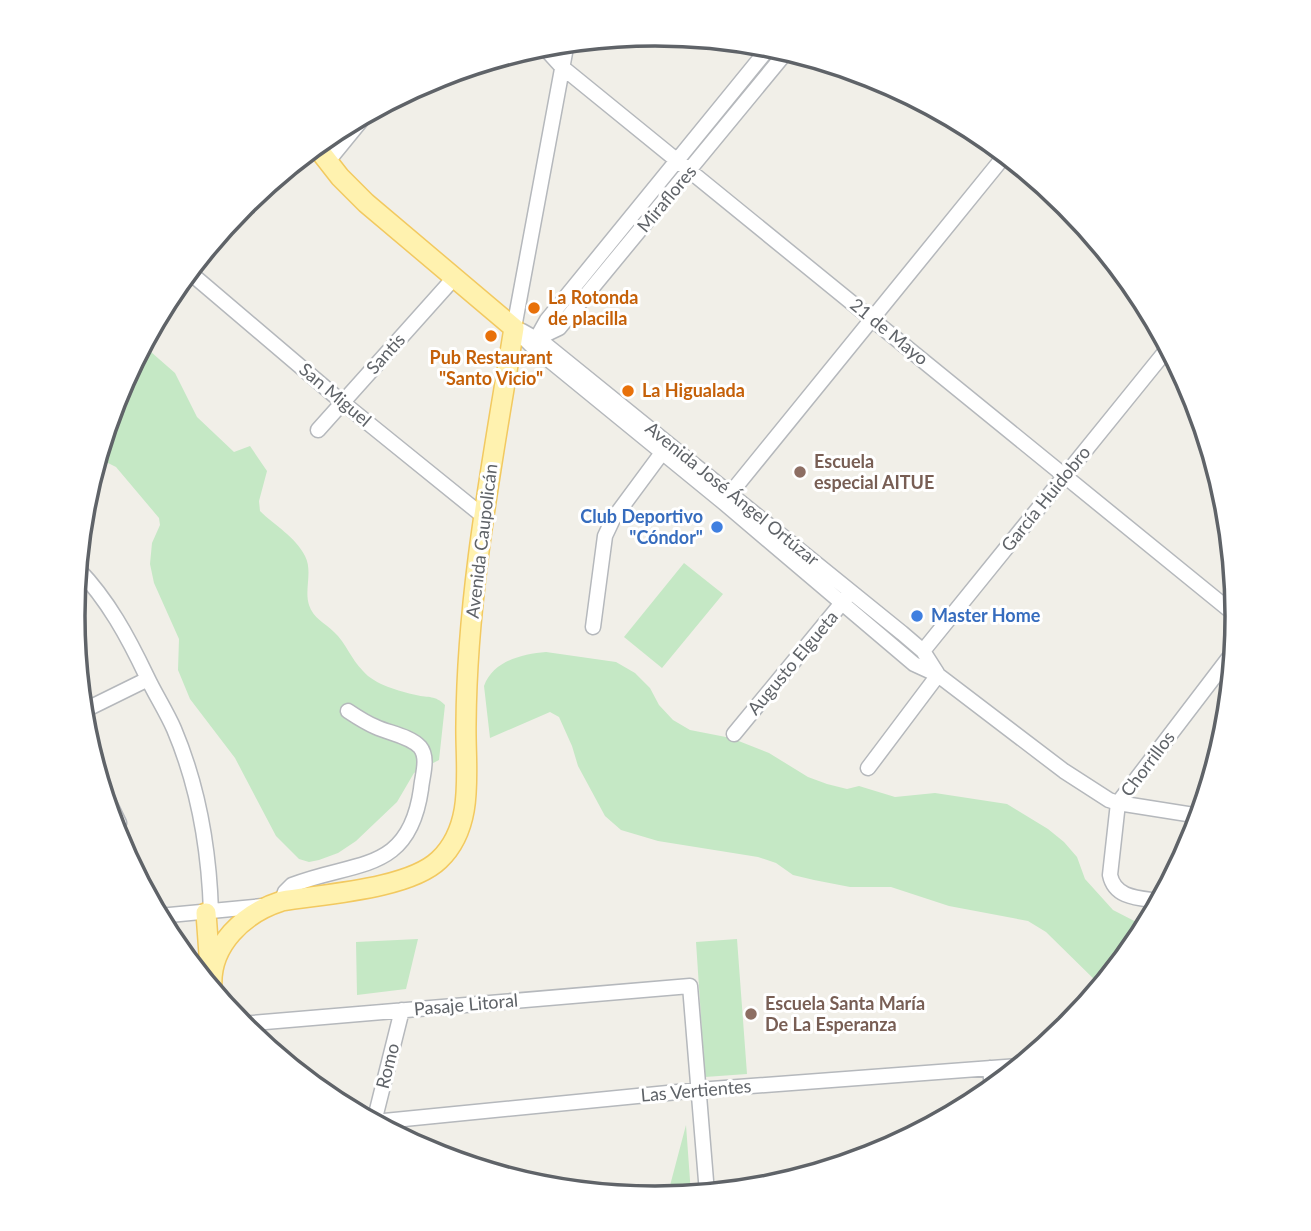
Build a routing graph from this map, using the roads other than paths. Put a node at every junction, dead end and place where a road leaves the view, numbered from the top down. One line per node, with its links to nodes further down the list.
1 (565, 53): 5 (street, Avenida Caupolicán)
2 (551, 55): 5 (street, 21 de Mayo)
3 (763, 55): 7 (street, Miraflores)
4 (780, 59): 9 (street, Miraflores)
5 (562, 67): 7 (street, 21 de Mayo); 13 (street, Avenida Caupolicán)
6 (322, 154): 11 (main road, Avenida José Ángel Ortúzar)
7 (676, 160): 9 (street, 21 de Mayo); 14 (street, Miraflores)
8 (1000, 162): 12 (street)
9 (690, 171): 12 (street, 21 de Mayo); 14 (street, Miraflores)
10 (197, 278): 16 (street, San Miguel)
11 (454, 278): 13 (main road, Avenida José Ángel Ortúzar); 16 (street, Santis)
12 (873, 319): 19 (street, 21 de Mayo); 20 (street)
13 (514, 328): 14 (street, Avenida José Ángel Ortúzar); 21 (main road, Avenida Caupolicán)
14 (535, 342): 18 (street, Avenida José Ángel Ortúzar)
15 (1162, 355): 19 (street, García Huidobro)
16 (342, 402): 17 (street, Santis); 21 (street, San Miguel)
17 (318, 430)
18 (665, 448): 20 (street, Avenida José Ángel Ortúzar); 25 (street)
19 (1064, 476): 24 (street, 21 de Mayo); 26 (street, García Huidobro)
20 (727, 498): 23 (street, Avenida José Ángel Ortúzar)
21 (483, 516): 37 (main road, Avenida Caupolicán)
22 (87, 580): 29 (street)
23 (846, 597): 26 (street, Avenida José Ángel Ortúzar); 28 (street, Avenida José Ángel Ortúzar); 32 (street, Augusto Elgueta)
24 (1226, 607)
25 (593, 627)
26 (923, 651): 28 (street, Avenida José Ángel Ortúzar)
27 (1223, 665): 34 (street, Chorrillos)
28 (937, 675): 33 (street); 34 (street, Avenida José Ángel Ortúzar)
29 (148, 678): 30 (street); 38 (street)
30 (93, 706)
31 (348, 710): 37 (street)
32 (734, 734)
33 (868, 768)
34 (1118, 803): 35 (street, Avenida José Ángel Ortúzar); 36 (street, Chorrillos)
35 (1189, 814)
36 (1149, 899)
37 (275, 903): 38 (street); 41 (main road)
38 (209, 912): 39 (street); 40 (main road)
39 (171, 915)
40 (211, 971)
41 (213, 975)
42 (402, 1010): 43 (street, Pasaje Litoral); 47 (street, Pasaje Litoral); 48 (street, Romo)
43 (256, 1023)
44 (1002, 1068): 45 (street, Las Vertientes)
45 (990, 1069): 46 (street); 47 (street, Las Vertientes)
46 (991, 1076)
47 (698, 1090): 49 (street, Las Vertientes); 50 (street)
48 (376, 1112)
49 (391, 1120)
50 (705, 1183)

